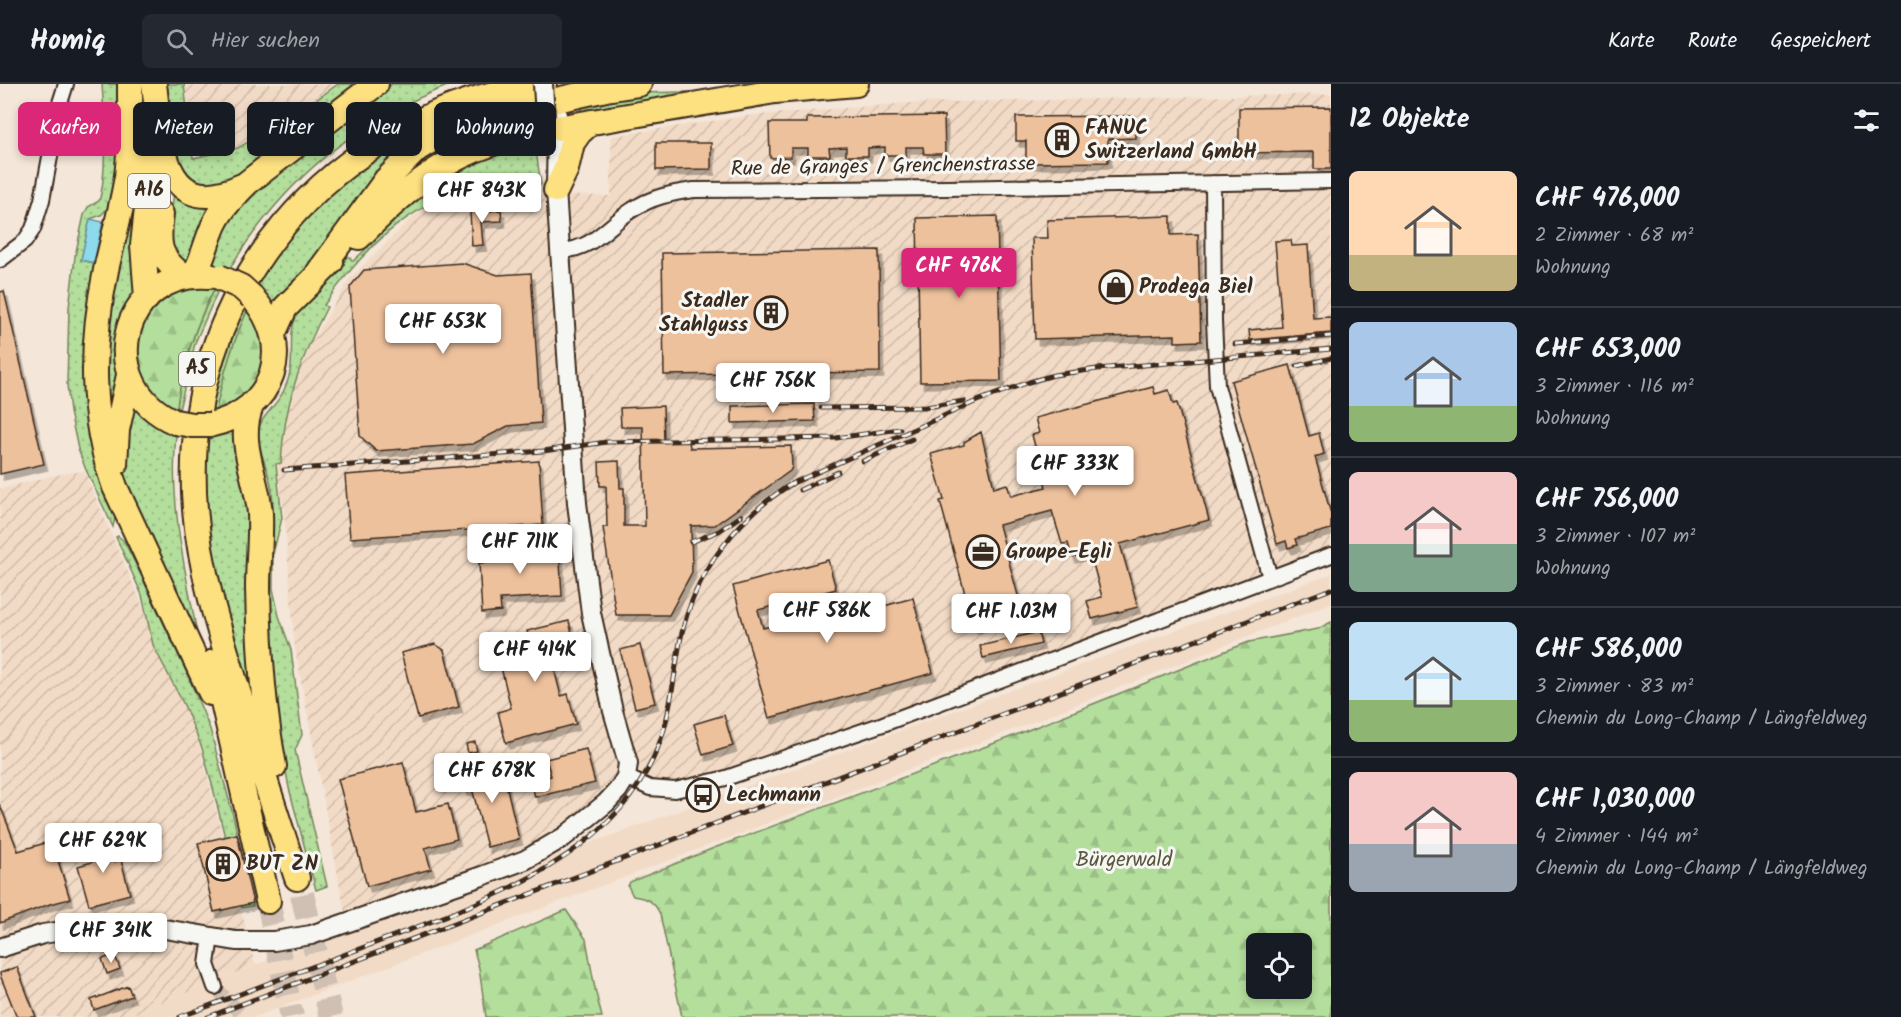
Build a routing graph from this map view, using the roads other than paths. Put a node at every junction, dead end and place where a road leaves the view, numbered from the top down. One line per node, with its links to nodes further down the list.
1 (66, 84): 26 (street)
2 (130, 84): 33 (highway)
3 (136, 84): 29 (highway, A16)
4 (154, 84): 12 (highway, A16)
5 (383, 84): 11 (highway)
6 (482, 84): 37 (highway, A5)
7 (544, 84): 13 (main road, bridge); 32 (highway, A5)
8 (555, 84): 14 (main road)
9 (639, 84): 27 (highway)
10 (856, 84): 16 (highway)
11 (368, 91): 22 (highway)
12 (156, 102)
13 (547, 102)
14 (553, 102)
15 (556, 122): 16 (highway)
16 (591, 122): 24 (highway)
17 (160, 156): 28 (highway, A16)
18 (165, 156): 22 (highway)
19 (462, 156): 27 (highway)
20 (547, 156): 24 (main road)
21 (1331, 182): 23 (street, Rue de Granges / Grenchenstrasse)
22 (247, 183): 28 (highway)
23 (1213, 183): 25 (street, Rue de Granges / Grenchenstrasse); 35 (street)
24 (556, 190): 25 (main road)
25 (561, 251): 36 (main road)
26 (2, 257)
27 (318, 273): 30 (highway)
28 (188, 276): 29 (highway); 30 (highway, bridge)
29 (147, 298): 31 (highway)
30 (274, 332): 32 (highway)
31 (129, 375): 32 (highway, bridge); 33 (highway)
32 (251, 406)
33 (129, 520): 37 (highway)
34 (1331, 555): 35 (street)
35 (1270, 578): 36 (street)
36 (626, 777): 39 (main road)
37 (240, 783): 38 (highway, A5)
38 (268, 901)
39 (211, 937): 40 (main road); 41 (street)
40 (0, 948)
41 (215, 987)

